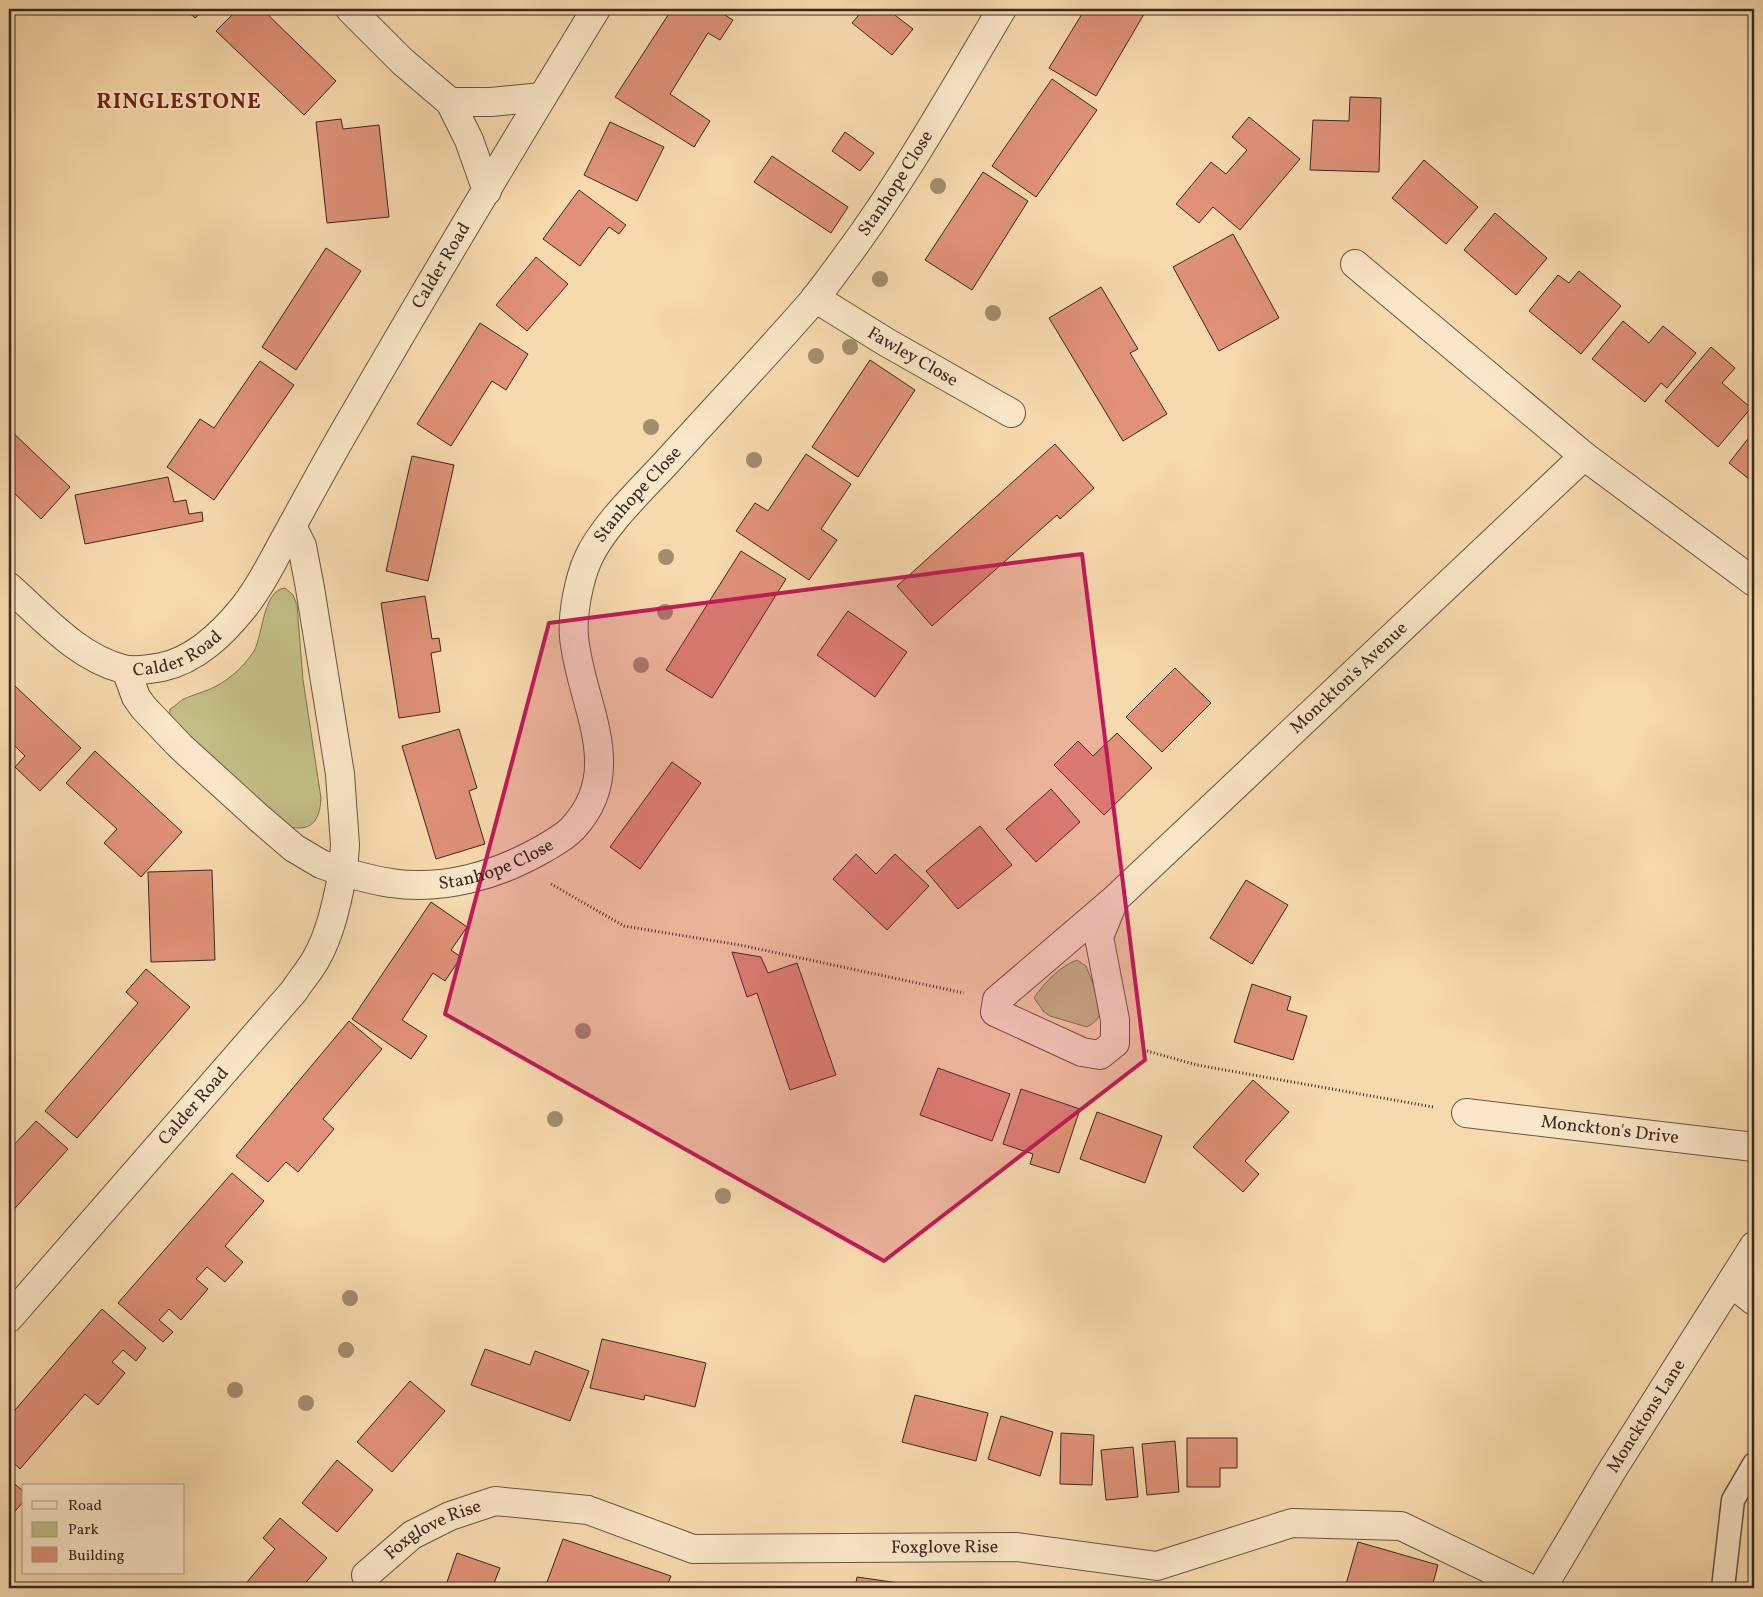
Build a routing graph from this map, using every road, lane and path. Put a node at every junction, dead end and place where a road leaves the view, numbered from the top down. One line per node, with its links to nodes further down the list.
1 (350, 9): 5 (street)
2 (596, 9): 4 (street, Calder Road)
3 (1002, 9): 8 (street, Stanhope Close)
4 (542, 97): 5 (street); 6 (street, Calder Road)
5 (450, 102): 6 (street)
6 (487, 191): 11 (street, Calder Road)
7 (1355, 264): 10 (street)
8 (815, 298): 9 (street, Fawley Close); 15 (street, Stanhope Close)
9 (1011, 413)
10 (1584, 456): 12 (street); 17 (street, Monckton's Avenue)
11 (292, 526): 14 (street, Calder Road); 16 (street, Calder Road)
12 (1754, 582)
13 (9, 586): 14 (street)
14 (126, 670): 16 (street, Calder Road)
15 (518, 864): 16 (street, Stanhope Close); 18 (path)
16 (343, 872): 25 (street, Calder Road)
17 (1114, 900): 18 (street, Monckton's Avenue); 19 (street, Monckton's Avenue)
18 (997, 1000): 19 (street)
19 (1115, 1043): 20 (path)
20 (1466, 1112): 21 (street, Monckton's Drive)
21 (1754, 1147)
22 (1754, 1246): 23 (street, Moncktons Lane)
23 (1731, 1283): 24 (street); 29 (street, Moncktons Lane)
24 (1754, 1301)
25 (9, 1318)
26 (1754, 1464): 30 (lane)
27 (366, 1575): 28 (street, Foxglove Rise)
28 (1529, 1588)
29 (1542, 1588)
30 (1723, 1588)

